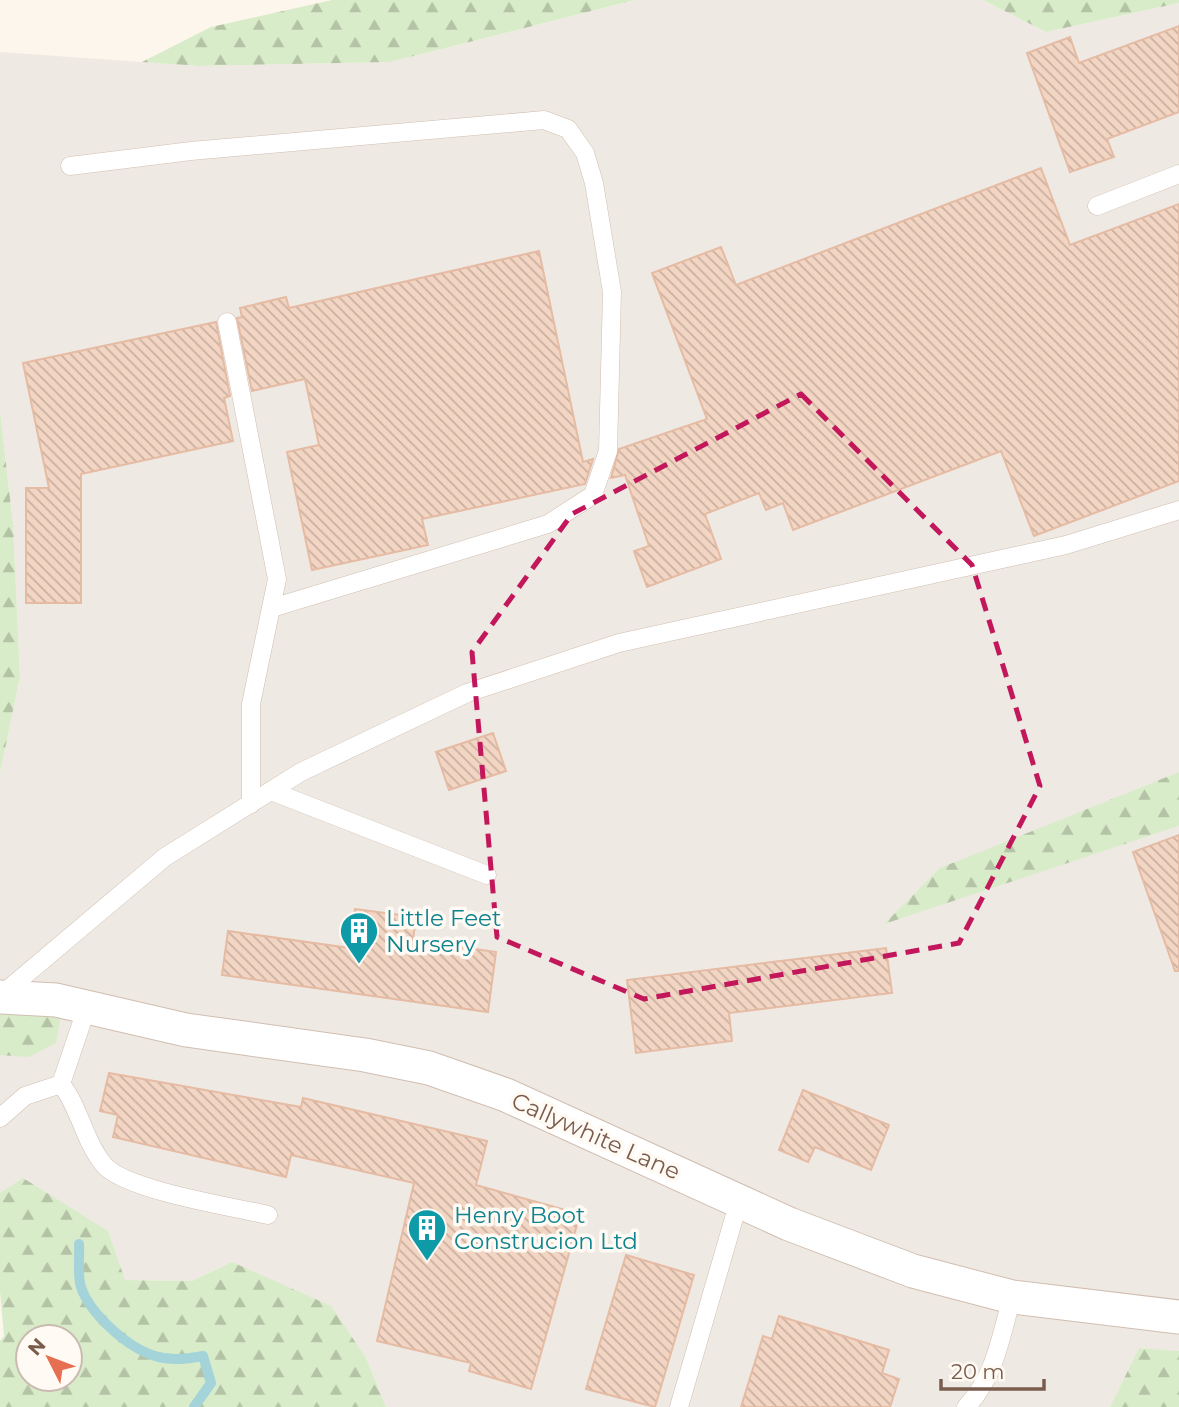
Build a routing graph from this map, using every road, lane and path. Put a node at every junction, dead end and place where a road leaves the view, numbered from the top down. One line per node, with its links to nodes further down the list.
1 (70, 166): 6 (lane)
2 (1179, 174): 3 (lane)
3 (1097, 206)
4 (227, 322): 6 (lane)
5 (1179, 510): 7 (lane)
6 (272, 608): 8 (lane)
7 (271, 791): 8 (lane); 9 (lane)
8 (251, 804): 10 (lane)
9 (487, 875)
10 (0, 996): 11 (street, Callywhite Lane)
11 (87, 1007): 12 (lane); 14 (street, Callywhite Lane)
12 (61, 1084): 13 (lane); 15 (lane)
13 (0, 1118)
14 (739, 1201): 16 (street, Callywhite Lane); 18 (lane)
15 (268, 1216)
16 (1012, 1297): 17 (street, Callywhite Lane); 19 (lane)
17 (1179, 1317)
18 (679, 1407)
19 (966, 1407)

